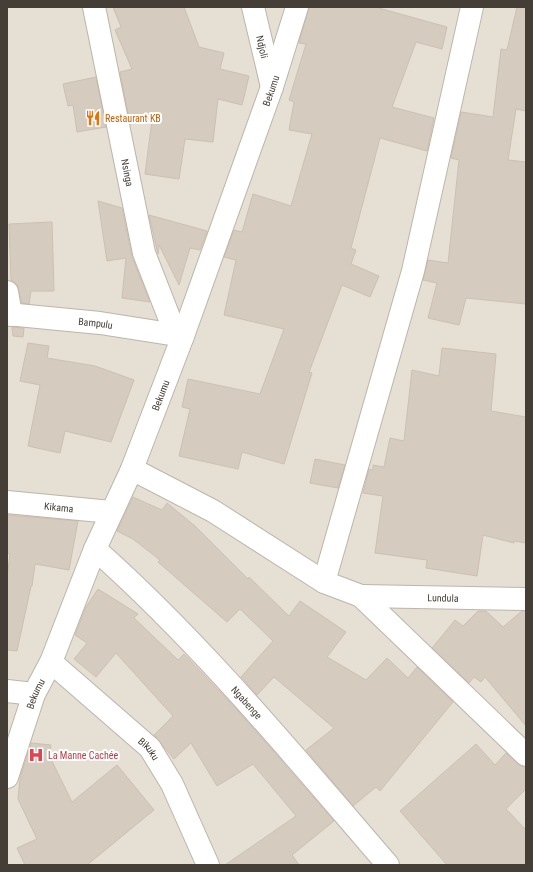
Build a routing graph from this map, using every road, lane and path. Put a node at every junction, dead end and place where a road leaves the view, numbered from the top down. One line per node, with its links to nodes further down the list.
1 (94, 7): 8 (street, Nsinga)
2 (253, 7): 5 (street, Ndjoli)
3 (297, 7): 5 (street, Bekumu)
4 (472, 7): 13 (street)
5 (272, 87): 8 (street, Bekumu)
6 (7, 292): 7 (street)
7 (9, 315): 8 (street, Bampulu)
8 (179, 336): 9 (street, Bekumu)
9 (132, 469): 11 (street, Bekumu); 13 (street)
10 (7, 502): 11 (street, Kikama)
11 (111, 512): 12 (street, Bekumu)
12 (95, 549): 16 (street, Bekumu); 22 (street, Ngabenge)
13 (324, 582): 14 (street)
14 (360, 596): 15 (street, Lundula); 19 (street)
15 (526, 598)
16 (51, 662): 18 (street, Bekumu); 21 (street, Bikuku)
17 (7, 691): 18 (street)
18 (34, 694): 20 (street, Bekumu)
19 (526, 756)
20 (7, 777)
21 (208, 865)
22 (388, 865)

